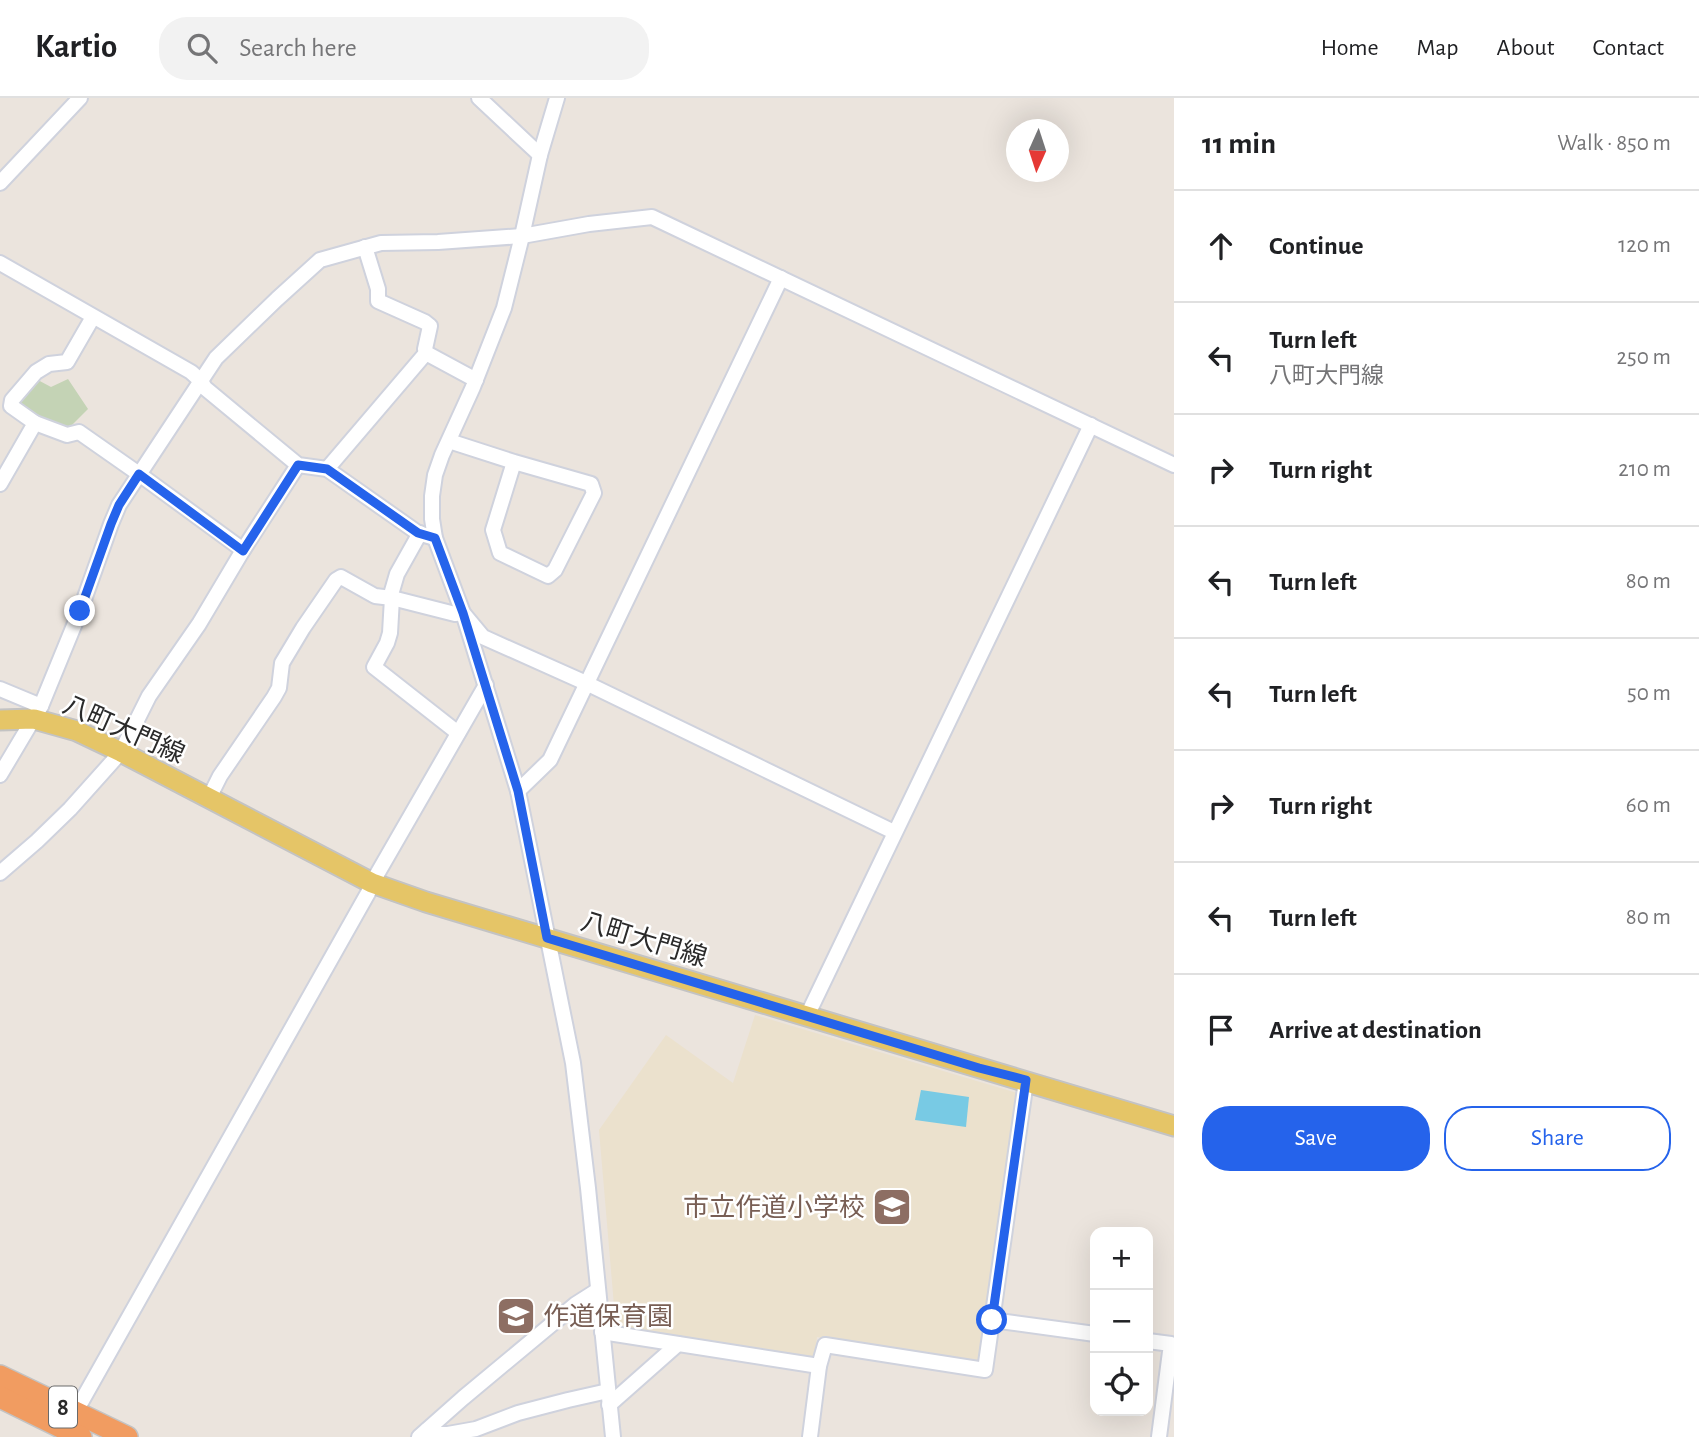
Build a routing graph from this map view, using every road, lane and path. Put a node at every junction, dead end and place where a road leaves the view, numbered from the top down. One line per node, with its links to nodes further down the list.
1 (80, 98): 5 (street)
2 (479, 98): 4 (street)
3 (556, 98): 4 (street)
4 (540, 155): 6 (street)
5 (0, 183)
6 (522, 236): 7 (street); 9 (street); 12 (street)
7 (365, 247): 11 (street); 13 (street)
8 (0, 263): 10 (street)
9 (781, 278): 15 (street); 27 (street)
10 (93, 317): 13 (street); 14 (street)
11 (426, 353): 12 (street); 20 (street)
12 (475, 380): 16 (street)
13 (201, 381): 18 (street); 21 (street)
14 (35, 423): 21 (street); 22 (street)
15 (1091, 425): 19 (street); 37 (street)
16 (449, 441): 17 (street); 23 (street)
17 (514, 462): 17 (street)
18 (298, 465): 20 (street); 24 (street)
19 (1174, 465)
20 (327, 469): 23 (street)
21 (139, 474): 24 (street); 30 (street)
22 (0, 484)
23 (428, 536): 25 (street); 26 (street)
24 (243, 551): 33 (street)
25 (391, 598): 26 (street); 32 (street); 36 (street)
26 (463, 613): 27 (street); 28 (street)
27 (586, 683): 35 (street); 37 (street)
28 (486, 685): 32 (street); 35 (street)
29 (0, 689): 30 (street)
30 (38, 712): 31 (main road, 八町大門線); 33 (main road, 八町大門線); 34 (street)
31 (0, 720)
32 (458, 733): 39 (street)
33 (121, 752): 36 (main road, 八町大門線); 38 (street)
34 (0, 775)
35 (518, 791): 40 (street)
36 (209, 797): 39 (main road, 八町大門線)
37 (894, 832): 41 (street)
38 (0, 873)
39 (372, 883): 40 (main road, 八町大門線); 54 (street)
40 (547, 938): 41 (main road, 八町大門線); 44 (street)
41 (807, 1016): 42 (main road, 八町大門線)
42 (1026, 1080): 43 (main road, 八町大門線); 45 (street)
43 (1174, 1126)
44 (598, 1290): 46 (street); 55 (street)
45 (992, 1320): 47 (street); 50 (street)
46 (602, 1332): 49 (street); 53 (street)
47 (1090, 1333)
48 (1153, 1342): 59 (street)
49 (678, 1344): 50 (street); 53 (street)
50 (819, 1366): 58 (street)
51 (0, 1376): 54 (highway, 8)
52 (0, 1397): 54 (highway, 8)
53 (608, 1398): 55 (street); 57 (street)
54 (70, 1429): 56 (highway, 8)
55 (423, 1434)
56 (127, 1437)
57 (613, 1437)
58 (810, 1437)
59 (1159, 1437)

